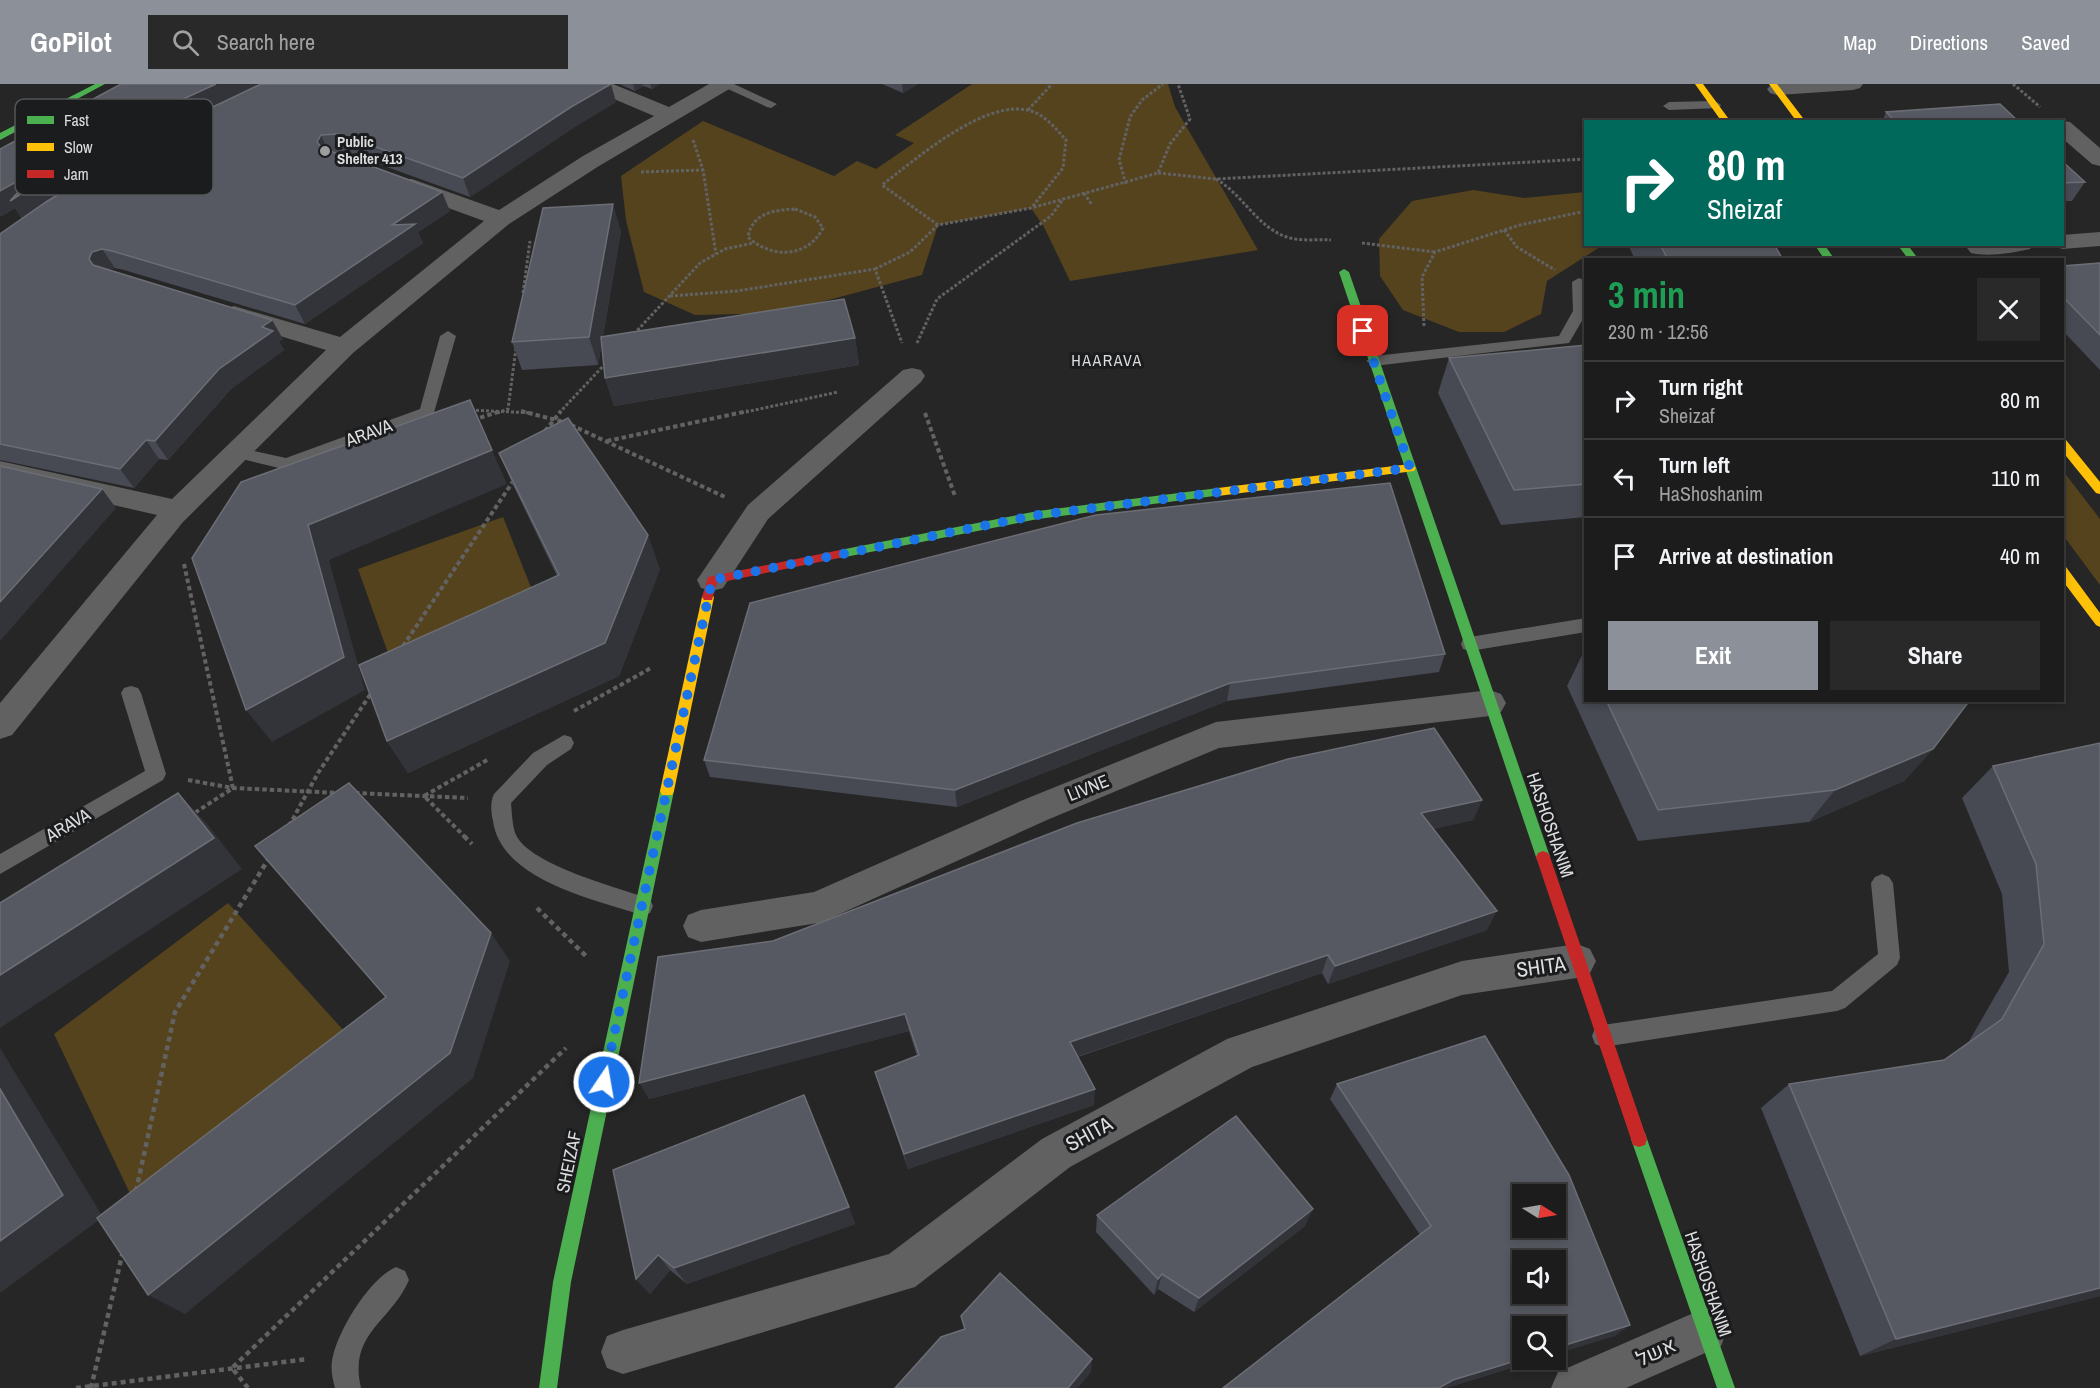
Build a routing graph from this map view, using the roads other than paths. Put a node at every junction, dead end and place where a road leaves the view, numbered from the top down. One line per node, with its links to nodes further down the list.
1 (101, 84): 7 (street)
2 (595, 84): 11 (street)
3 (724, 84): 8 (lane); 11 (street)
4 (1699, 84): 9 (street)
5 (1853, 84): 6 (street)
6 (1775, 87): 13 (street)
7 (72, 99)
8 (771, 104)
9 (1714, 105): 10 (lane); 12 (street)
10 (1669, 106)
11 (676, 112): 19 (street)
12 (1725, 120)
13 (1800, 120)
14 (15, 129): 16 (street)
15 (2064, 129): 17 (street)
16 (0, 137)
17 (2100, 159)
18 (382, 176): 19 (street)
19 (501, 219): 28 (street)
20 (2100, 239): 21 (street)
21 (2064, 242)
22 (2000, 246): 23 (street)
23 (1979, 248)
24 (1344, 272): 29 (street, HASHOSHANIM)
25 (1579, 282): 29 (lane)
26 (207, 305): 28 (street)
27 (448, 336): 32 (lane, ARAVA)
28 (344, 347): 32 (street)
29 (1374, 362): 33 (street, HASHOSHANIM)
30 (910, 370): 38 (street)
31 (2064, 445): 35 (street)
32 (236, 452): 36 (street)
33 (1410, 468): 38 (street); 41 (street, HASHOSHANIM)
34 (0, 470): 36 (street)
35 (2100, 490)
36 (176, 512): 44 (street)
37 (2064, 573): 39 (street)
38 (712, 580): 48 (street, SHEIZAF)
39 (2100, 622)
40 (1584, 625): 41 (lane)
41 (1470, 644): 43 (street, HASHOSHANIM)
42 (131, 693): 46 (lane, ARAVA)
43 (1490, 703): 49 (street, LIVNE); 50 (street, HASHOSHANIM)
44 (0, 726)
45 (564, 743): 48 (lane)
46 (0, 865)
47 (1882, 883): 51 (lane)
48 (642, 906): 56 (street, SHEIZAF)
49 (701, 926)
50 (1578, 961): 51 (street, HASHOSHANIM); 54 (street, SHITA)
51 (1603, 1036): 53 (street, HASHOSHANIM)
52 (396, 1280): 55 (lane)
53 (1705, 1330): 57 (street, אשל); 58 (street, HASHOSHANIM)
54 (623, 1352)
55 (348, 1388)
56 (548, 1388)
57 (1574, 1388)
58 (1726, 1388)

